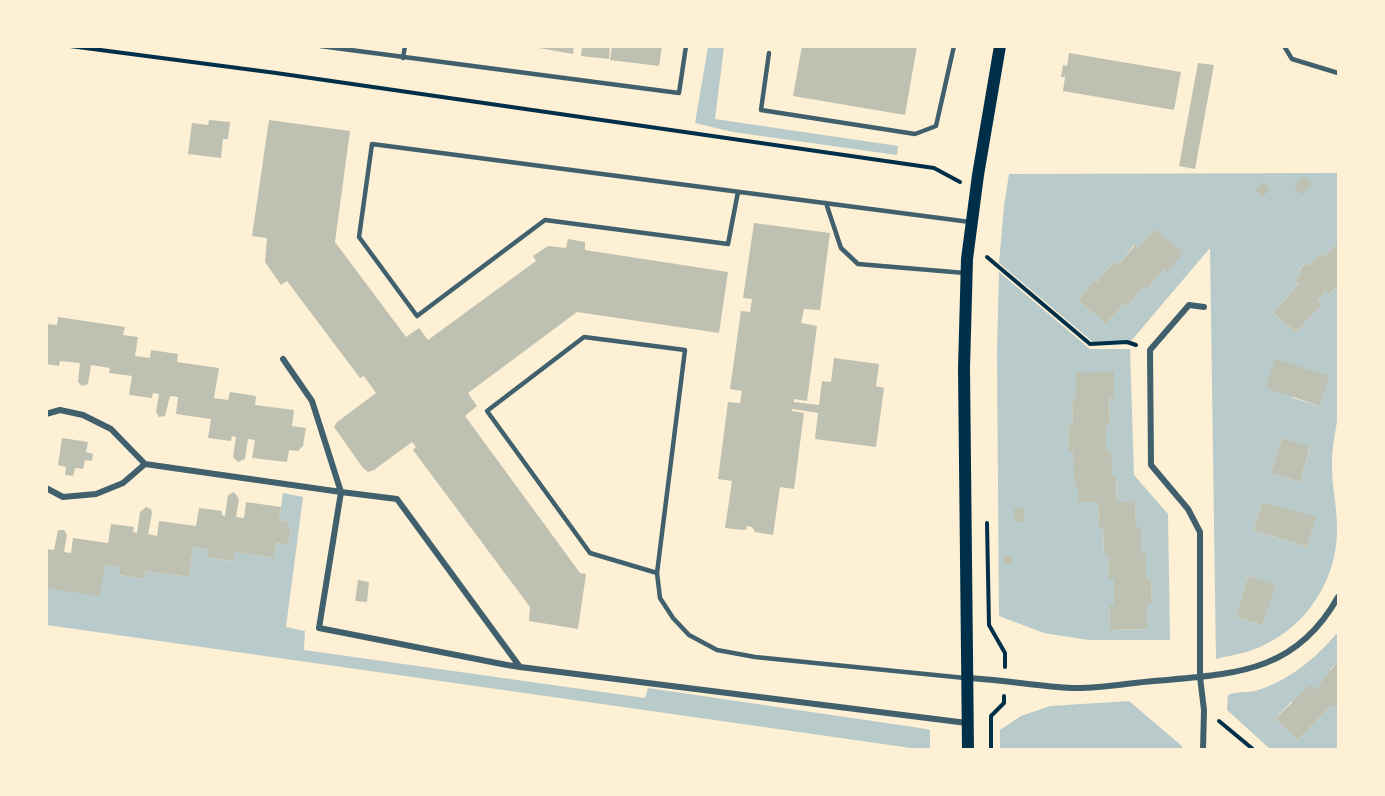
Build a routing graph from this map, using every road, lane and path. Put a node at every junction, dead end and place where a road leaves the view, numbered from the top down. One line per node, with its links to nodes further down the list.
1 (70, 46): 11 (path)
2 (320, 46): 9 (lane)
3 (405, 46): 9 (lane)
4 (686, 46): 9 (lane)
5 (954, 46): 8 (lane)
6 (1000, 46): 11 (main road)
7 (1284, 46): 10 (lane)
8 (769, 53)
9 (403, 58)
10 (1338, 73)
11 (976, 185): 14 (main road)
12 (738, 192): 12 (lane); 13 (lane)
13 (826, 203): 14 (lane); 16 (lane)
14 (972, 222): 16 (main road)
15 (985, 266): 18 (path)
16 (967, 273): 30 (main road)
17 (1204, 307): 18 (street)
18 (1150, 350): 29 (street)
19 (283, 359): 23 (street)
20 (46, 414): 21 (street)
21 (145, 464): 22 (street); 23 (street)
22 (46, 488)
23 (341, 492): 28 (street); 28 (street)
24 (987, 518): 27 (path)
25 (657, 573): 25 (lane); 30 (lane)
26 (1338, 597): 29 (street)
27 (1006, 660)
28 (520, 667): 33 (street)
29 (1200, 676): 30 (street); 32 (street)
30 (968, 678): 33 (main road)
31 (1004, 698): 35 (path)
32 (1204, 710): 36 (street); 37 (path)
33 (968, 723): 34 (main road)
34 (968, 750)
35 (991, 750)
36 (1203, 750)
37 (1254, 750)

